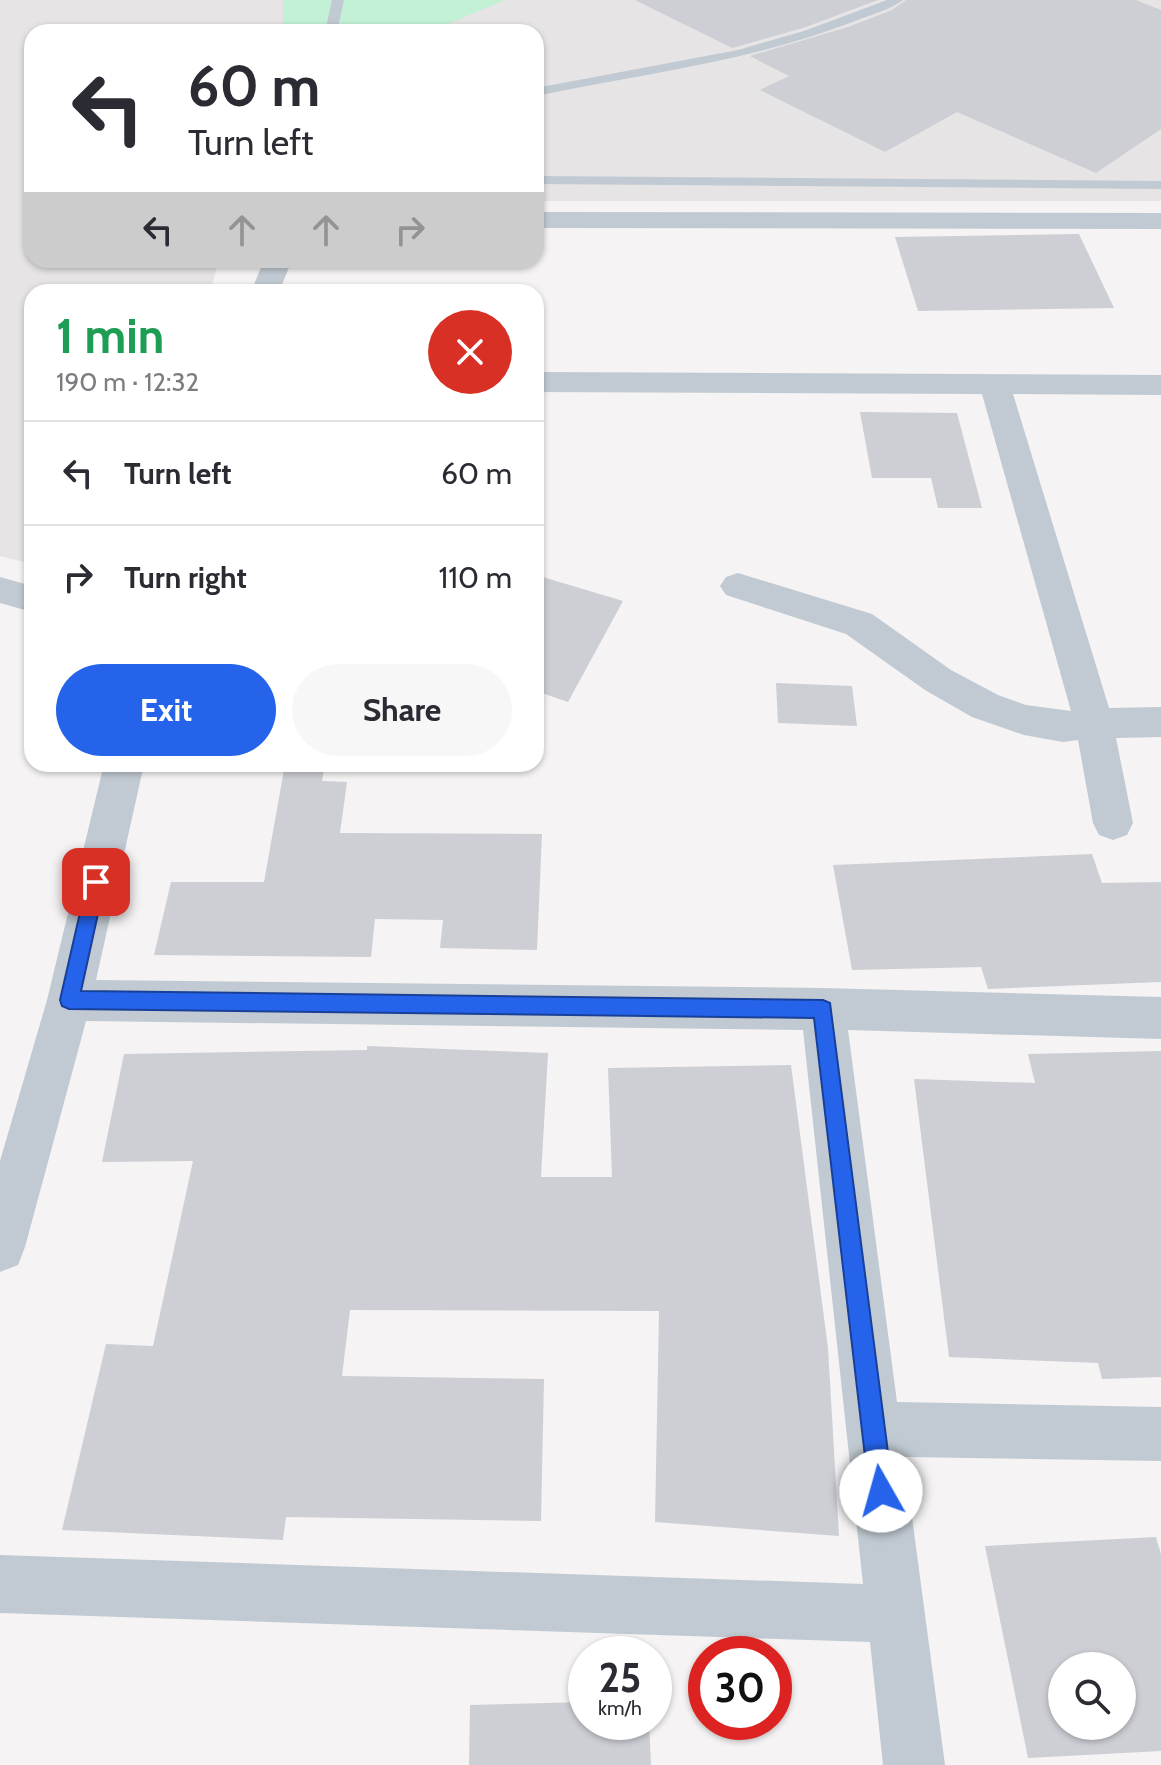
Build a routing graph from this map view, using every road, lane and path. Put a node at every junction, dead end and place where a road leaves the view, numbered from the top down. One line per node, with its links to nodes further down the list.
1 (338, 0): 3 (lane)
2 (897, 0): 4 (lane)
3 (333, 24)
4 (544, 91)
5 (544, 180): 6 (lane)
6 (1161, 185)
7 (544, 220): 8 (street)
8 (1161, 221)
9 (544, 382): 10 (street)
10 (995, 384): 11 (street); 16 (street)
11 (1161, 385)
12 (738, 586): 16 (street)
13 (0, 590): 14 (street)
14 (24, 597)
15 (1161, 722): 16 (street)
16 (1094, 723): 18 (street)
17 (122, 772): 19 (street)
18 (1113, 823)
19 (69, 1000): 20 (street); 22 (street)
20 (823, 1009): 21 (street); 23 (street)
21 (1161, 1018)
22 (0, 1247)
23 (873, 1429): 24 (street); 26 (street)
24 (1161, 1434)
25 (0, 1584): 26 (street)
26 (896, 1614): 27 (street)
27 (914, 1765)

